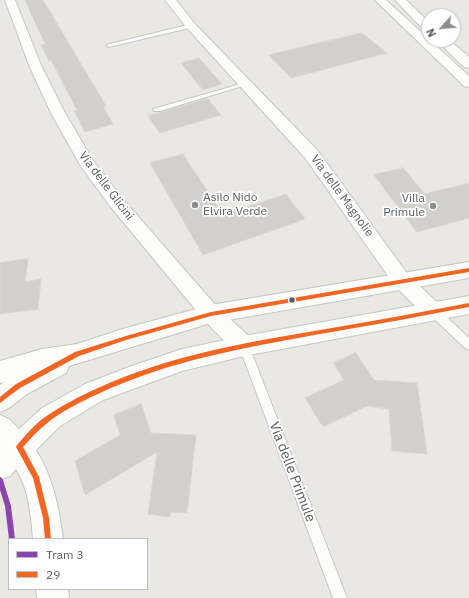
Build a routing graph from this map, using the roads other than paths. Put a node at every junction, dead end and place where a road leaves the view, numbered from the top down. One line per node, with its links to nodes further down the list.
1 (10, 0): 19 (street, Via delle Glicini)
2 (170, 0): 6 (street, Via delle Magnolie)
3 (380, 0): 7 (street)
4 (400, 0): 5 (street)
5 (421, 20)
6 (190, 26): 8 (lane); 13 (street, Via delle Magnolie)
7 (421, 40)
8 (109, 45)
9 (429, 48): 12 (street)
10 (451, 48): 11 (street)
11 (469, 64)
12 (469, 83)
13 (246, 84): 14 (lane); 16 (street, Via delle Magnolie)
14 (157, 108)
15 (469, 270): 16 (street)
16 (402, 281): 18 (street, Via delle Magnolie); 19 (street)
17 (469, 305): 18 (street)
18 (434, 312): 20 (lane); 21 (street)
19 (211, 314): 21 (street, Via delle Glicini); 22 (street)
20 (469, 345)
21 (244, 346): 25 (street); 27 (lane, Via delle Primule)
22 (77, 354): 23 (street); 24 (street)
23 (0, 372)
24 (0, 400)
25 (6, 447): 26 (street)
26 (48, 538)
27 (340, 598)

